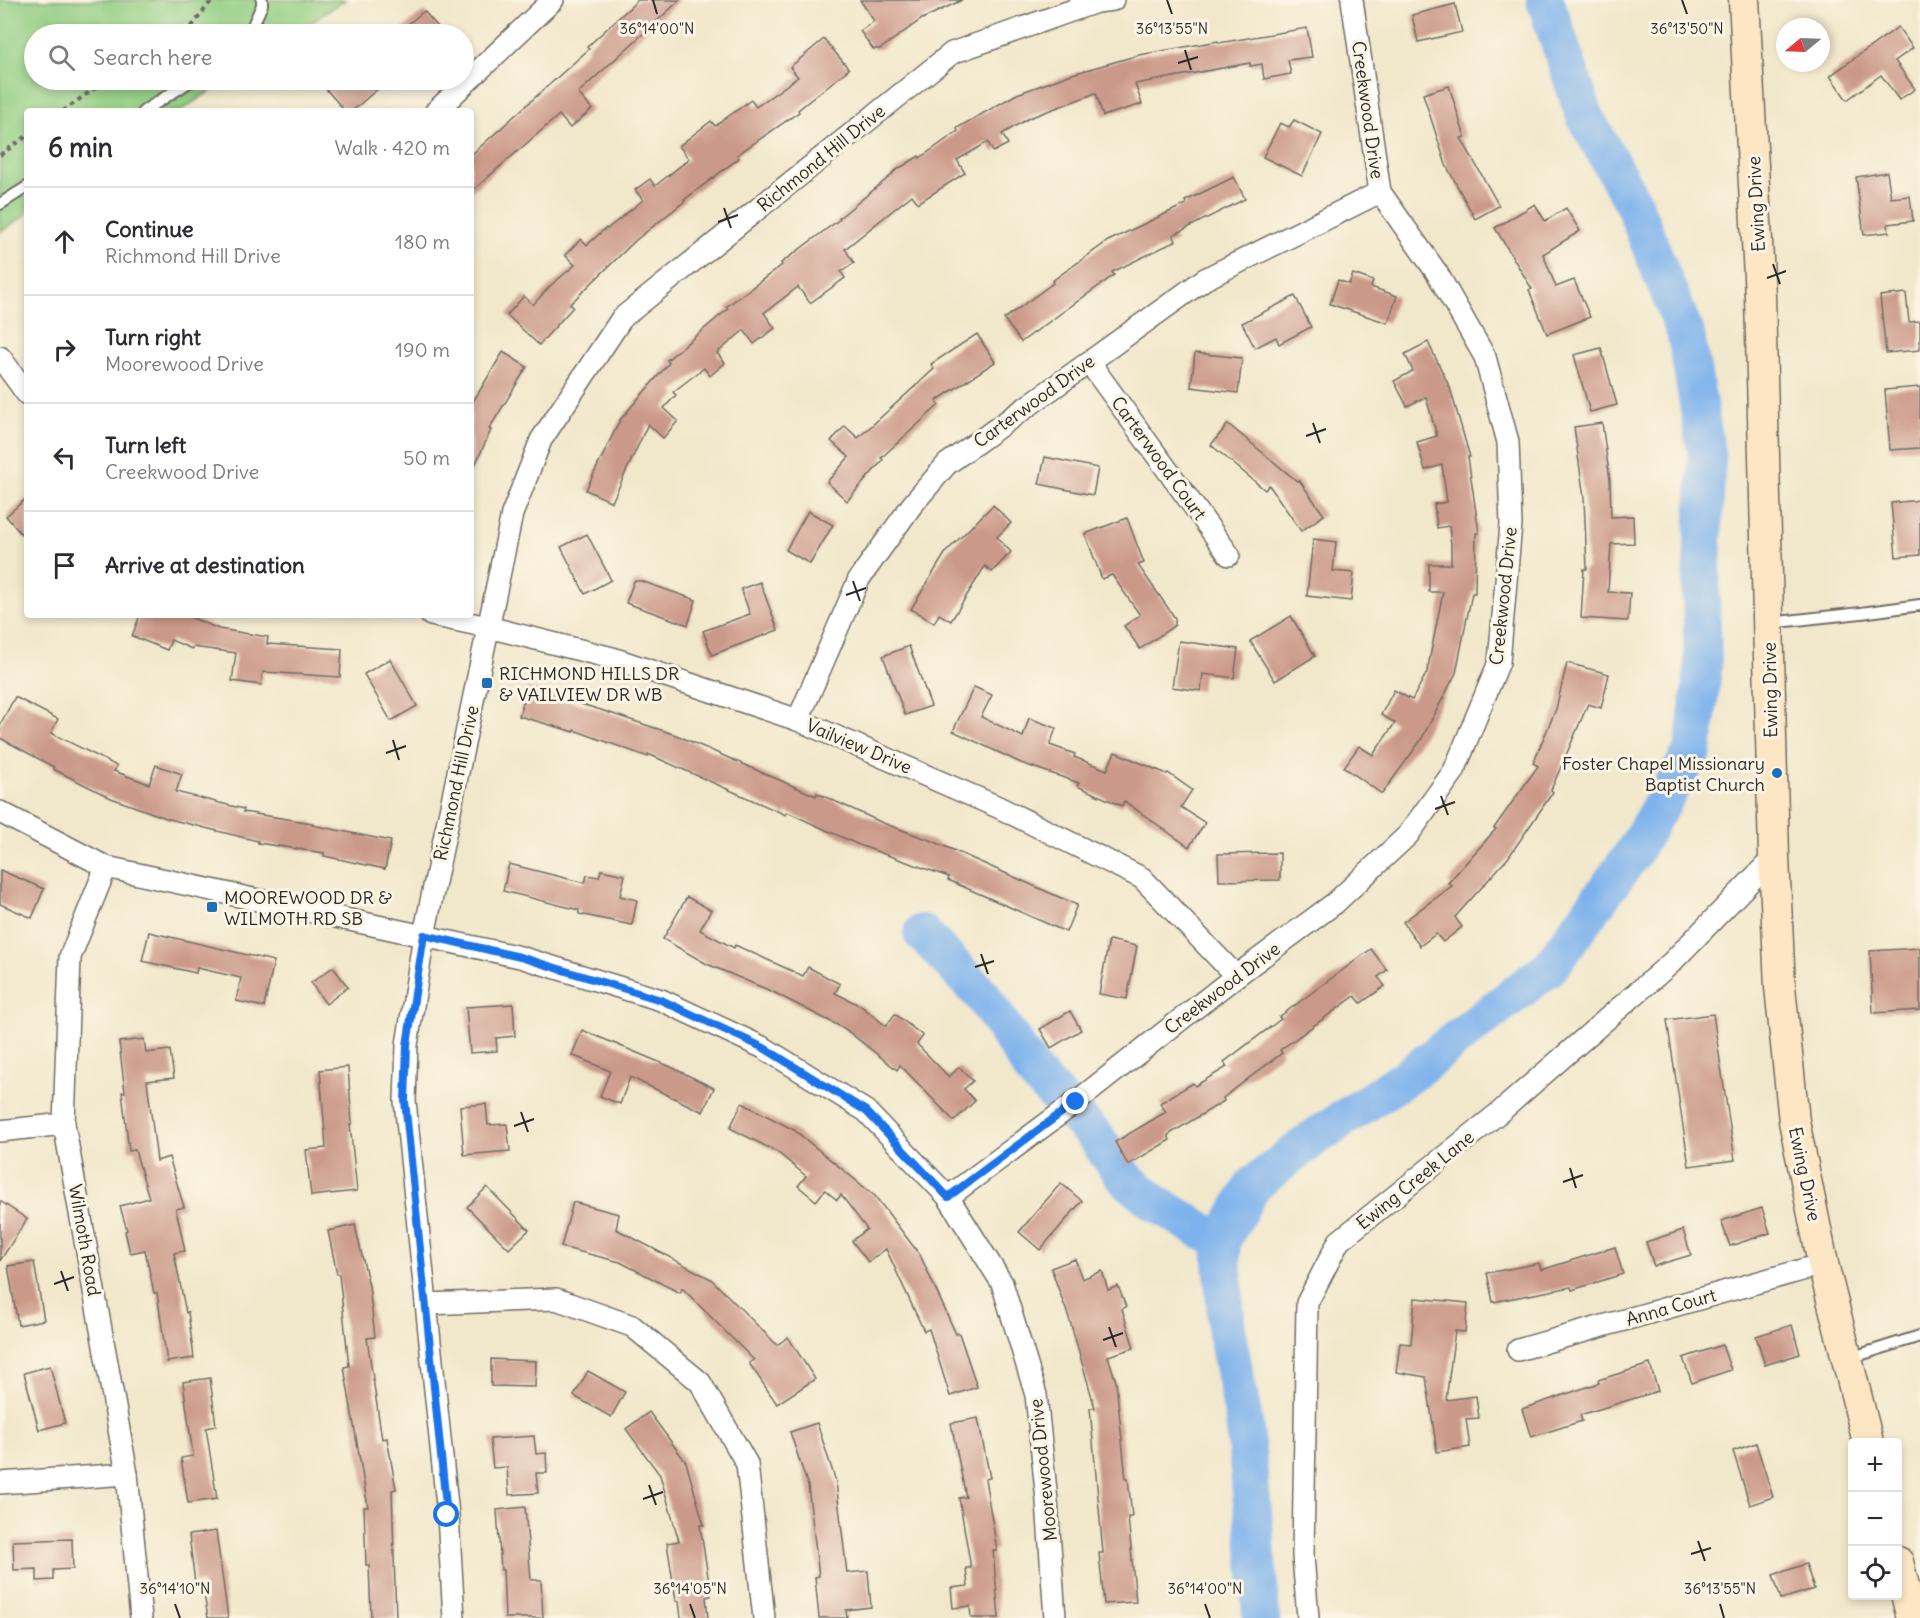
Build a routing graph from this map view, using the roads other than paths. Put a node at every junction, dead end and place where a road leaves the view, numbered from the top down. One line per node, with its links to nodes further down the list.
1 (262, 0): 6 (lane)
2 (553, 0): 7 (street)
3 (1113, 0): 22 (street, Richmond Hill Drive)
4 (1352, 0): 13 (street, Creekwood Drive)
5 (1744, 0): 21 (main road, Ewing Drive)
6 (253, 24)
7 (474, 75)
8 (177, 90): 10 (lane)
9 (458, 90): 11 (street)
10 (149, 108)
11 (439, 108)
12 (24, 189): 14 (lane)
13 (1380, 192): 16 (street, Carterwood Drive); 28 (street, Creekwood Drive)
14 (0, 204)
15 (0, 357): 17 (street)
16 (1089, 362): 18 (street, Carterwood Court); 23 (street, Carterwood Drive)
17 (24, 389)
18 (1229, 555)
19 (1920, 604): 21 (lane)
20 (445, 618): 22 (street, Vailview Drive)
21 (1769, 623): 25 (main road, Ewing Drive)
22 (488, 627): 23 (street, Vailview Drive); 27 (street, Richmond Hill Drive)
23 (798, 720): 28 (street, Vailview Drive)
24 (0, 813): 26 (street, Moorewood Drive)
25 (1774, 857): 32 (main road, Ewing Drive); 45 (street, Ewing Creek Lane)
26 (106, 867): 27 (street, Moorewood Drive); 29 (street, Wilmoth Road)
27 (424, 935): 31 (street, Moorewood Drive); 33 (street, Richmond Hill Drive)
28 (1236, 976): 31 (street, Creekwood Drive)
29 (64, 1124): 30 (street); 38 (street, Wilmoth Road)
30 (0, 1131)
31 (948, 1197): 44 (street, Moorewood Drive)
32 (1823, 1264): 35 (street, Anna Court); 36 (main road, Ewing Drive)
33 (426, 1304): 42 (street, Richmond Hill Drive); 43 (street)
34 (1920, 1336): 36 (lane)
35 (1518, 1350)
36 (1847, 1359): 37 (main road, Ewing Drive)
37 (1867, 1438)
38 (127, 1473): 39 (street); 41 (street, Wilmoth Road)
39 (0, 1483)
40 (1905, 1579): 46 (main road)
41 (141, 1618)
42 (454, 1618)
43 (764, 1618)
44 (1055, 1618)
45 (1308, 1618)
46 (1912, 1618)

